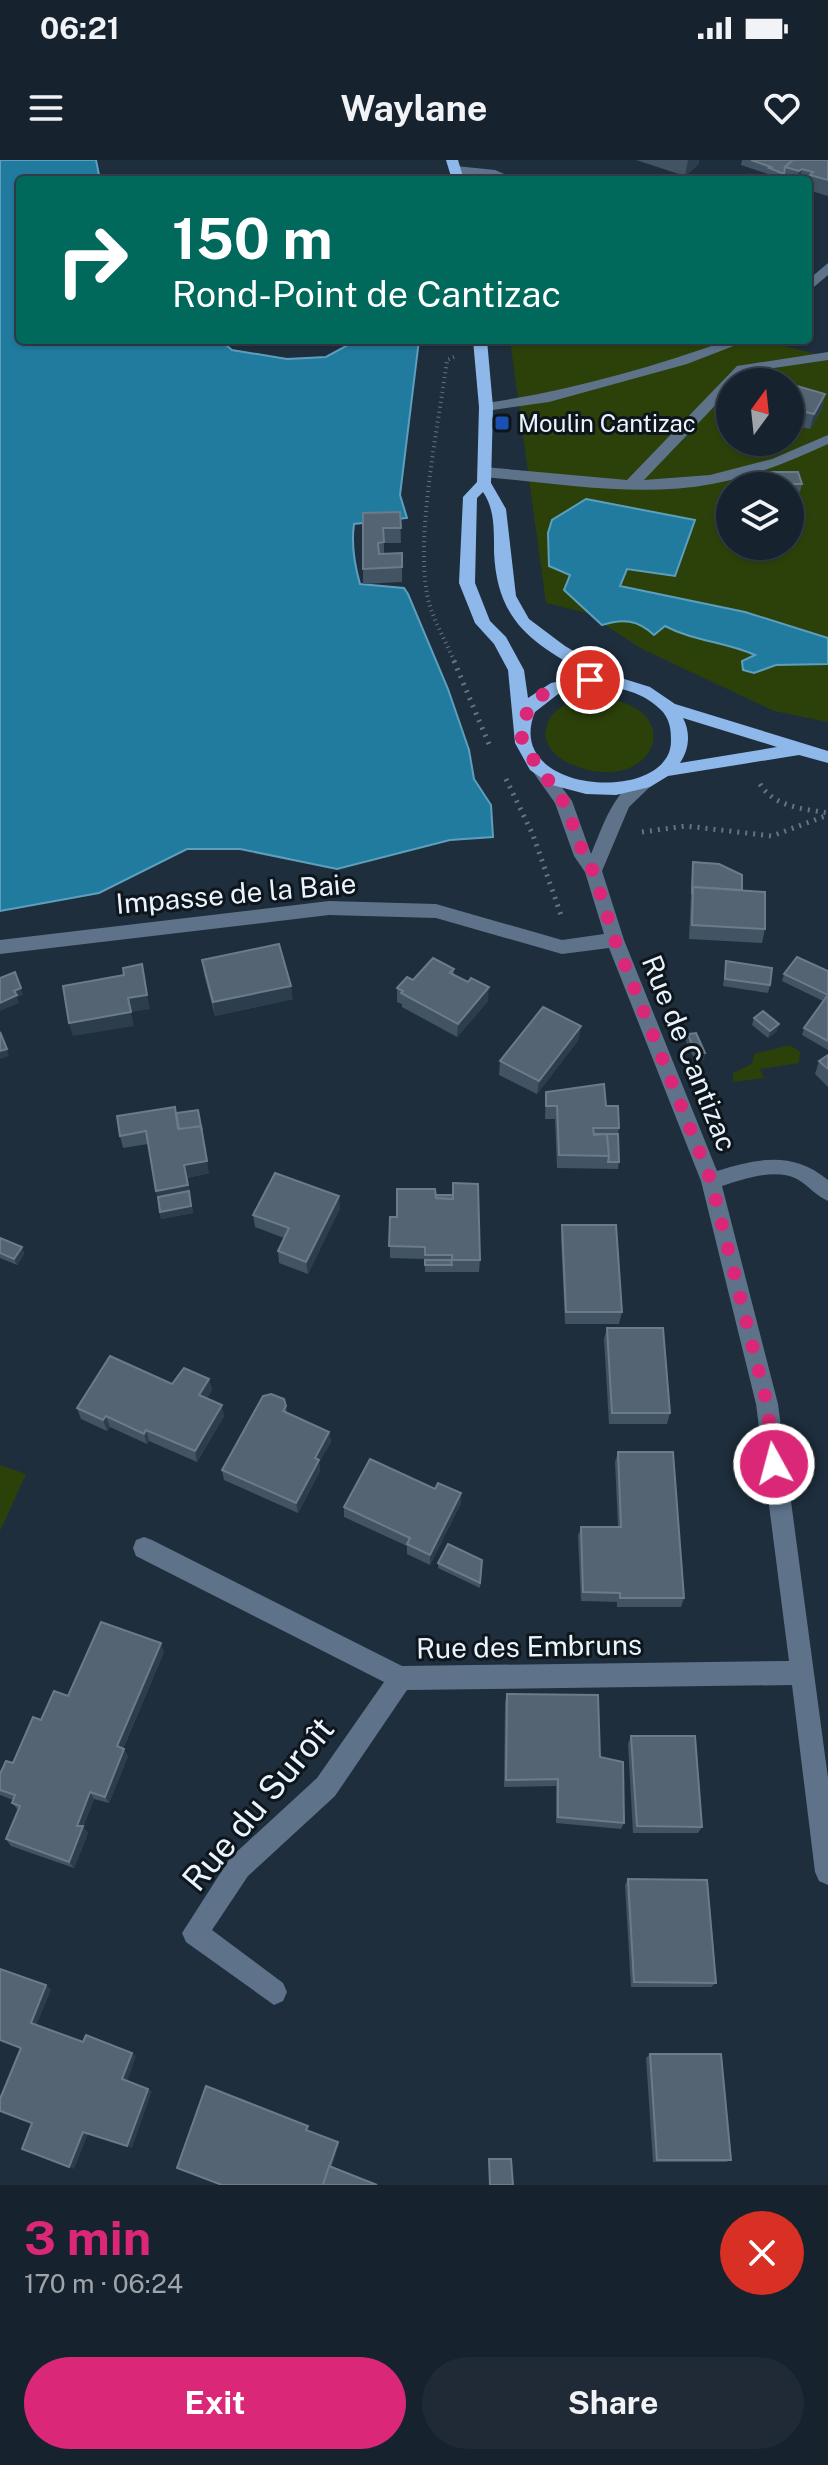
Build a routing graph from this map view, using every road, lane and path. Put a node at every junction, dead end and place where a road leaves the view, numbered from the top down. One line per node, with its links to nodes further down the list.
1 (455, 170): 2 (street)
2 (501, 176)
3 (828, 267): 4 (street)
4 (812, 284)
5 (480, 344): 8 (main road)
6 (731, 344): 8 (street)
7 (828, 356): 11 (street)
8 (486, 407): 10 (main road)
9 (828, 439): 11 (street)
10 (484, 478): 11 (street); 12 (main road); 14 (main road)
11 (631, 485)
12 (615, 681): 13 (main road); 14 (main road)
13 (667, 706): 15 (main road); 18 (main road)
14 (523, 721): 17 (main road)
15 (796, 750): 16 (main road); 18 (main road)
16 (828, 757)
17 (534, 762): 20 (main road); 24 (street, Rue de Cantizac)
18 (665, 771): 20 (main road)
19 (760, 776): 21 (path)
20 (646, 782): 24 (street)
21 (828, 814): 22 (path)
22 (632, 833)
23 (533, 835): 25 (path)
24 (593, 871): 26 (street, Rue de Cantizac)
25 (565, 930)
26 (615, 940): 27 (street, Impasse de la Baie); 28 (street, Rue de Cantizac)
27 (0, 947)
28 (711, 1181): 29 (street); 31 (street, Rue de Cantizac)
29 (828, 1192)
30 (144, 1548): 32 (street, Rue des Embruns)
31 (802, 1673): 32 (street, Rue des Embruns); 33 (street, Rue de Cantizac)
32 (401, 1678): 34 (street, Rue du Suroît)
33 (828, 1872)
34 (274, 1992)

